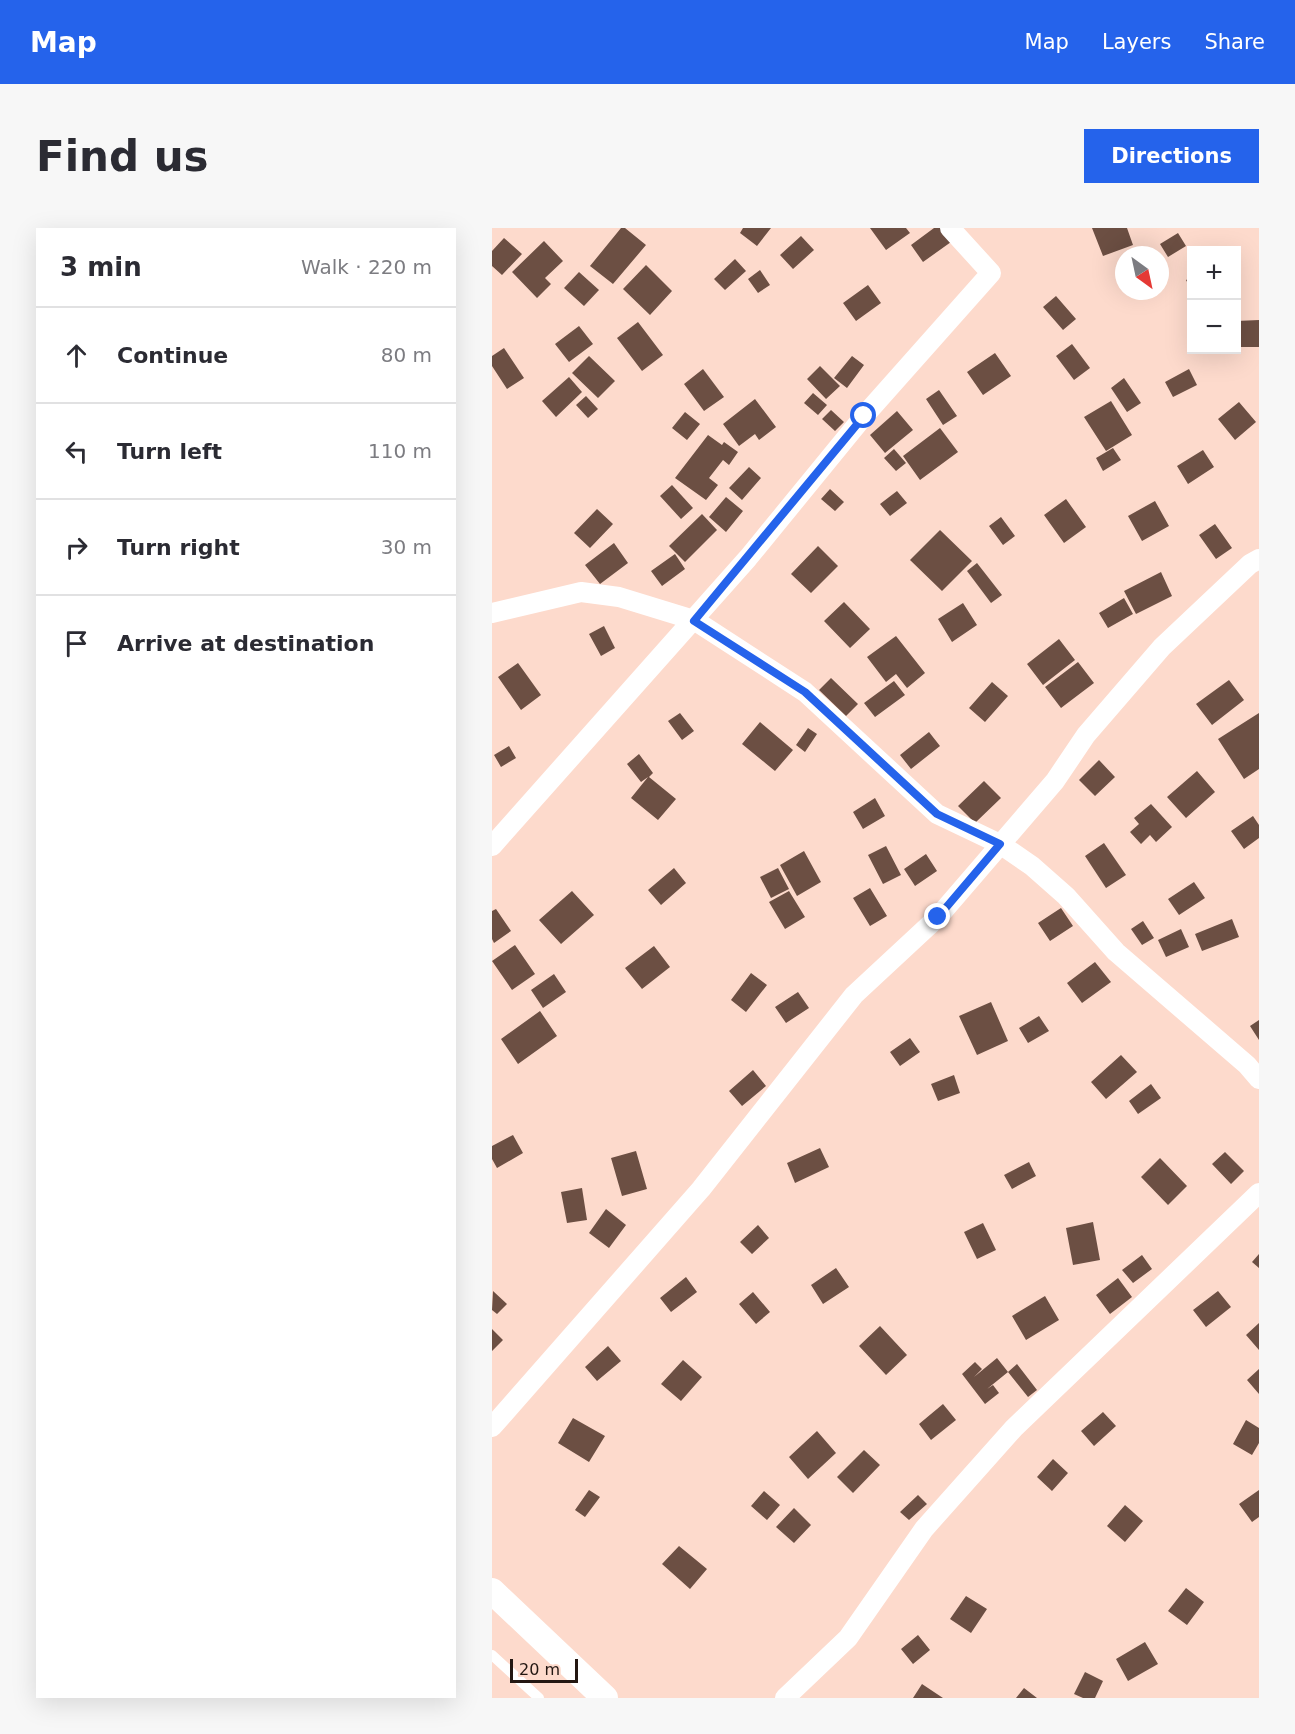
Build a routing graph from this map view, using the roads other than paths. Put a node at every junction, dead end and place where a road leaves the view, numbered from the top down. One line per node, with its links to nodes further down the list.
1 (950, 228): 4 (street)
2 (1259, 559): 5 (street)
3 (492, 613): 4 (street)
4 (694, 621): 5 (street); 6 (street)
5 (1000, 844): 7 (street); 9 (street)
6 (492, 846)
7 (1259, 1079)
8 (1259, 1193): 14 (street)
9 (492, 1428)
10 (492, 1591): 13 (street)
11 (492, 1655): 12 (lane)
12 (539, 1698)
13 (604, 1698)
14 (785, 1698)

